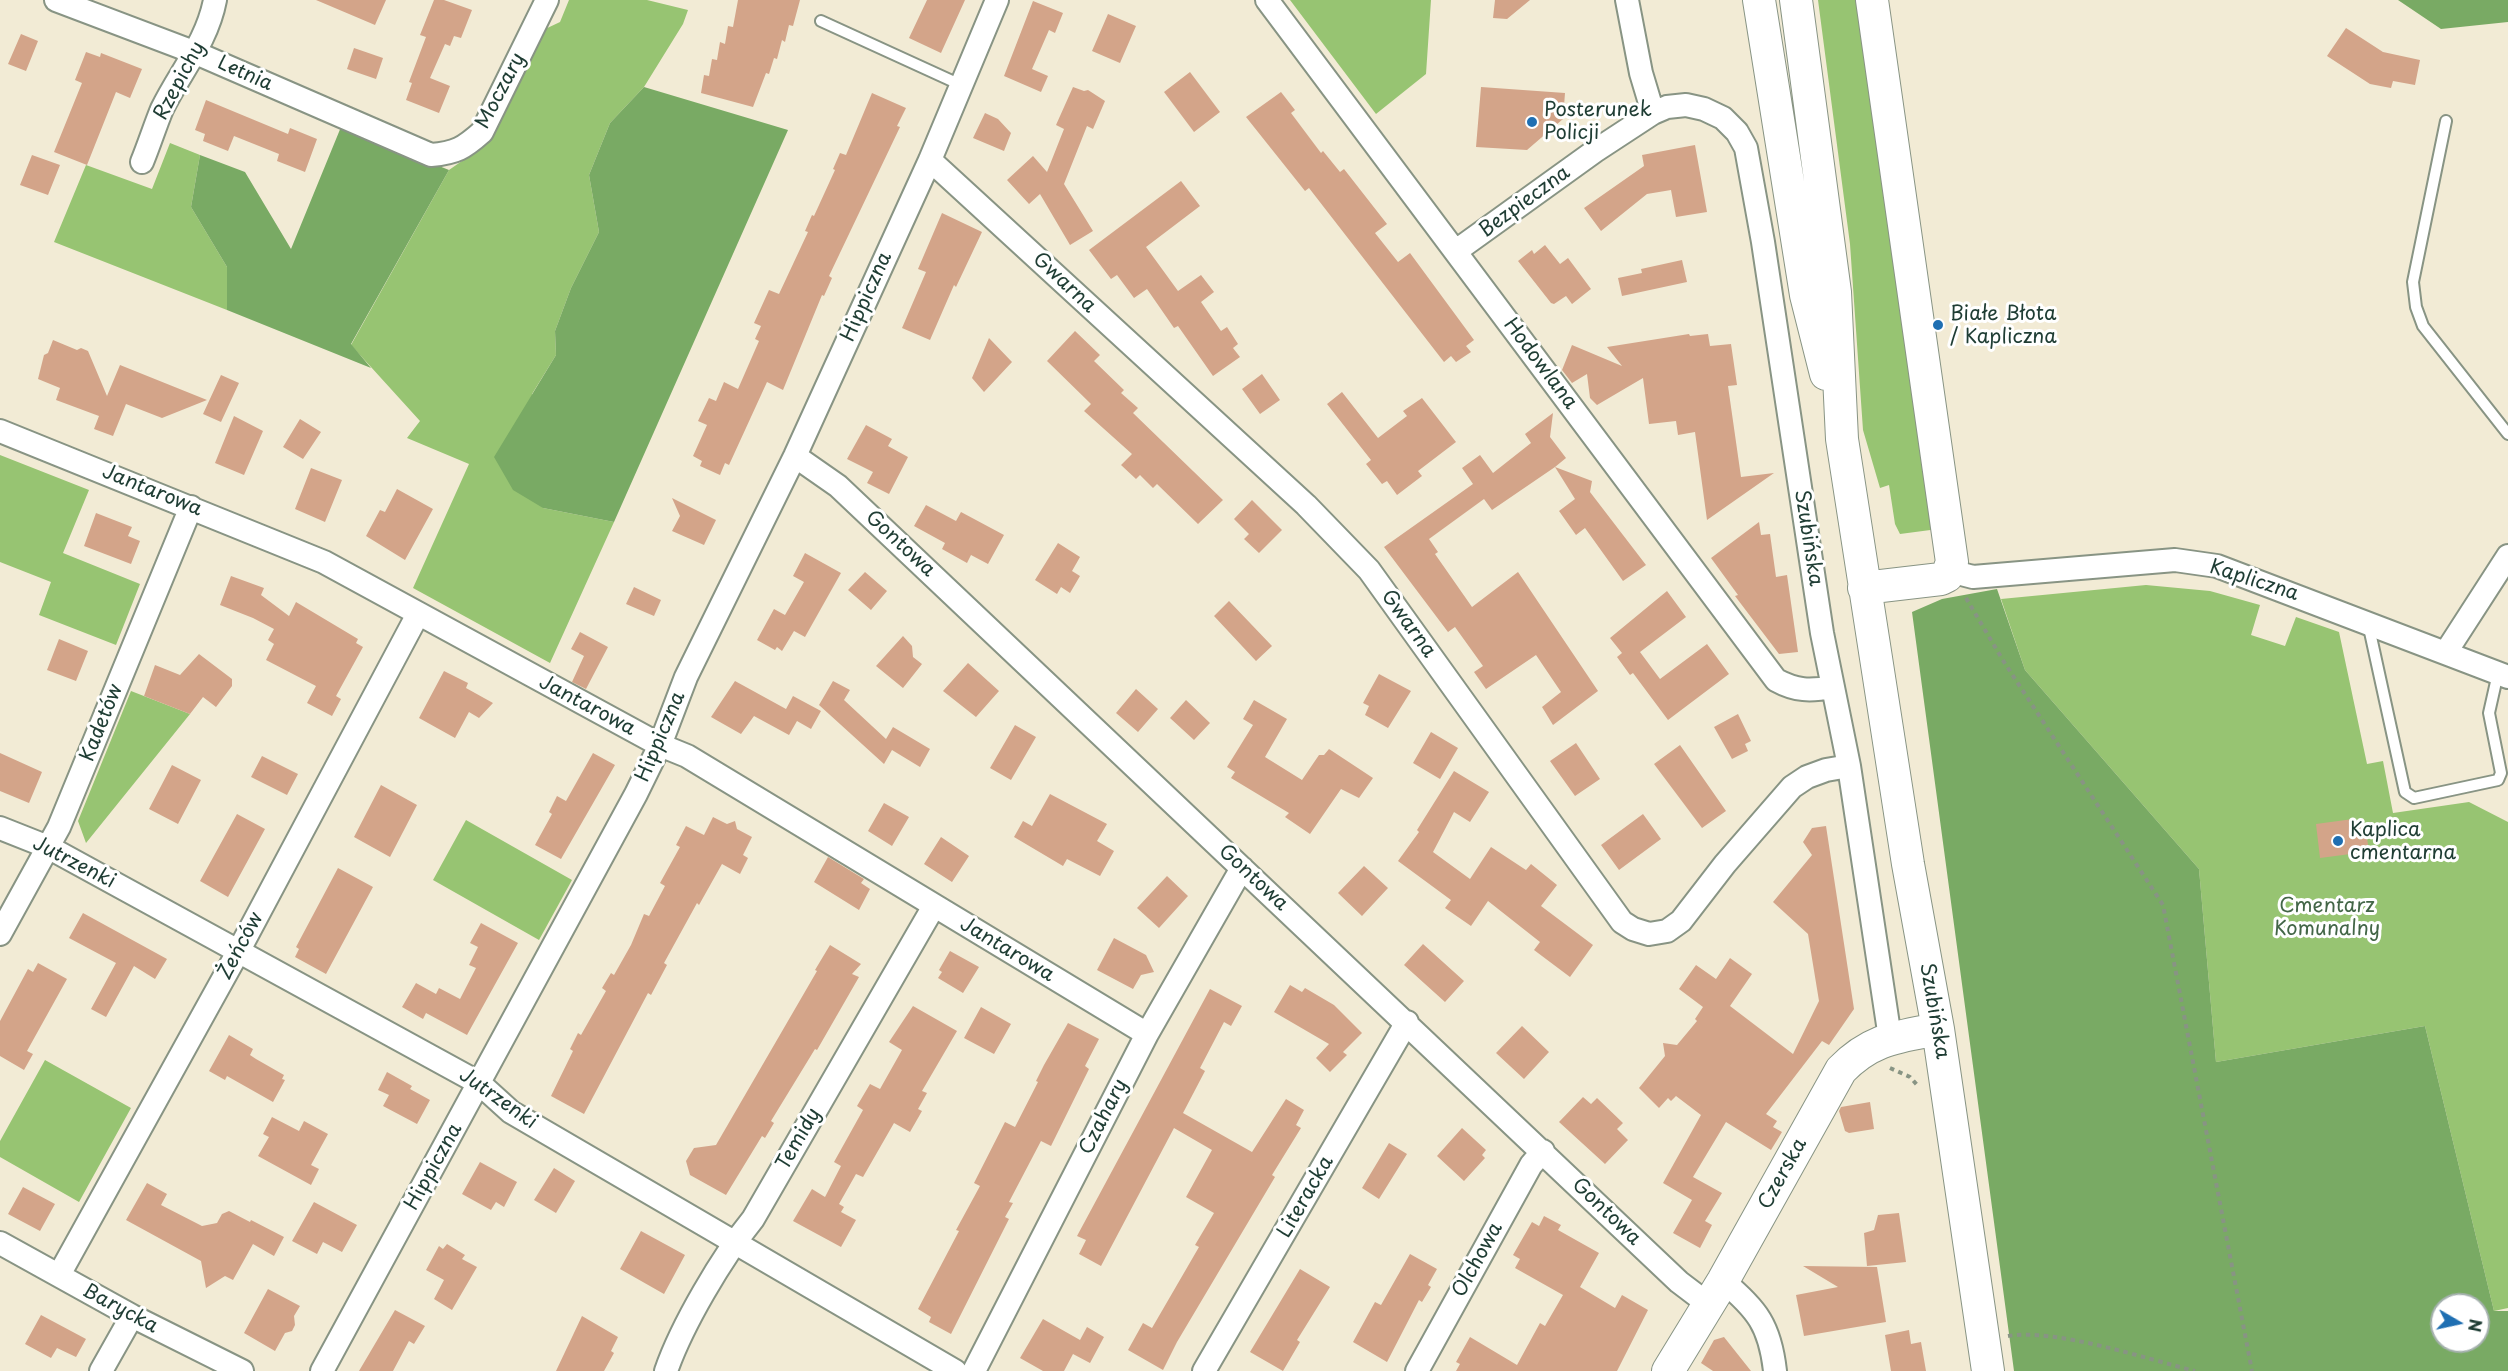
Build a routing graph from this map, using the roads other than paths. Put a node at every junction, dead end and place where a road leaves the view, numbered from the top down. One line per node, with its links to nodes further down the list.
1 (56, 0): 11 (street, Letnia)
2 (214, 0): 11 (street, Rzepichy)
3 (547, 0): 15 (street, Moczary)
4 (997, 0): 12 (street, Hippiczna)
5 (1267, 0): 18 (street, Hodowlana)
6 (1627, 0): 13 (street)
7 (1760, 0): 21 (main road, Szubińska)
8 (1796, 0): 21 (main road, Szubińska)
9 (1872, 0): 25 (main road)
10 (821, 21): 12 (lane)
11 (196, 53): 15 (street, Letnia); 17 (street, Rzepichy)
12 (962, 85): 16 (street, Hippiczna)
13 (1653, 113): 18 (street, Bezpieczna); 31 (street, Szubińska)
14 (2446, 122): 20 (lane)
15 (431, 155)
16 (930, 160): 22 (street, Hippiczna); 33 (street, Gwarna)
17 (142, 162)
18 (1456, 251): 31 (street, Hodowlana)
19 (0, 431): 23 (street, Jantarowa)
20 (2508, 434)
21 (1842, 439): 26 (main road, Szubińska)
22 (795, 456): 32 (street, Hippiczna); 36 (street, Gontowa)
23 (191, 507): 27 (street, Jantarowa); 35 (street, Kadetów)
24 (2508, 556): 29 (street)
25 (1950, 571): 26 (main road); 28 (street, Kapliczna)
26 (1864, 588): 41 (main road, Szubińska)
27 (418, 614): 32 (street, Jantarowa); 39 (street, Żeńców)
28 (2368, 623): 29 (street, Kapliczna); 30 (lane)
29 (2446, 652): 30 (street, Kapliczna)
30 (2503, 675)
31 (1833, 687): 33 (street, Szubińska)
32 (660, 745): 37 (street, Jantarowa); 44 (street, Hippiczna)
33 (1849, 766): 43 (street, Szubińska)
34 (0, 828): 35 (street, Jutrzenki)
35 (48, 847): 38 (street, Kadetów); 39 (street, Jutrzenki)
36 (1242, 868): 40 (street, Gontowa); 42 (street, Czahary)
37 (934, 906): 42 (street, Jantarowa); 46 (street, Temidy)
38 (0, 934)
39 (238, 952): 44 (street, Jutrzenki); 48 (street, Żeńców)
40 (1407, 1022): 45 (street, Gontowa); 57 (street, Literacka)
41 (1938, 1029): 43 (main road, Czerska); 61 (main road, Szubińska)
42 (1147, 1034): 56 (street, Czahary)
43 (1890, 1038): 49 (main road, Czerska)
44 (479, 1083): 46 (street, Jutrzenki); 53 (street, Hippiczna)
45 (1543, 1151): 49 (street, Gontowa); 58 (street, Olchowa)
46 (734, 1241): 54 (street, Temidy); 55 (street, Jutrzenki)
47 (0, 1243): 48 (street, Barycka)
48 (59, 1275): 50 (street, Barycka)
49 (1715, 1292): 59 (main road, Czerska); 60 (street, Gontowa)
50 (132, 1316): 51 (street); 52 (street, Barycka)
51 (101, 1371)
52 (242, 1371)
53 (322, 1371)
54 (666, 1371)
55 (955, 1371)
56 (974, 1371)
57 (1204, 1371)
58 (1417, 1371)
59 (1668, 1371)
60 (1775, 1371)
61 (1988, 1371)

